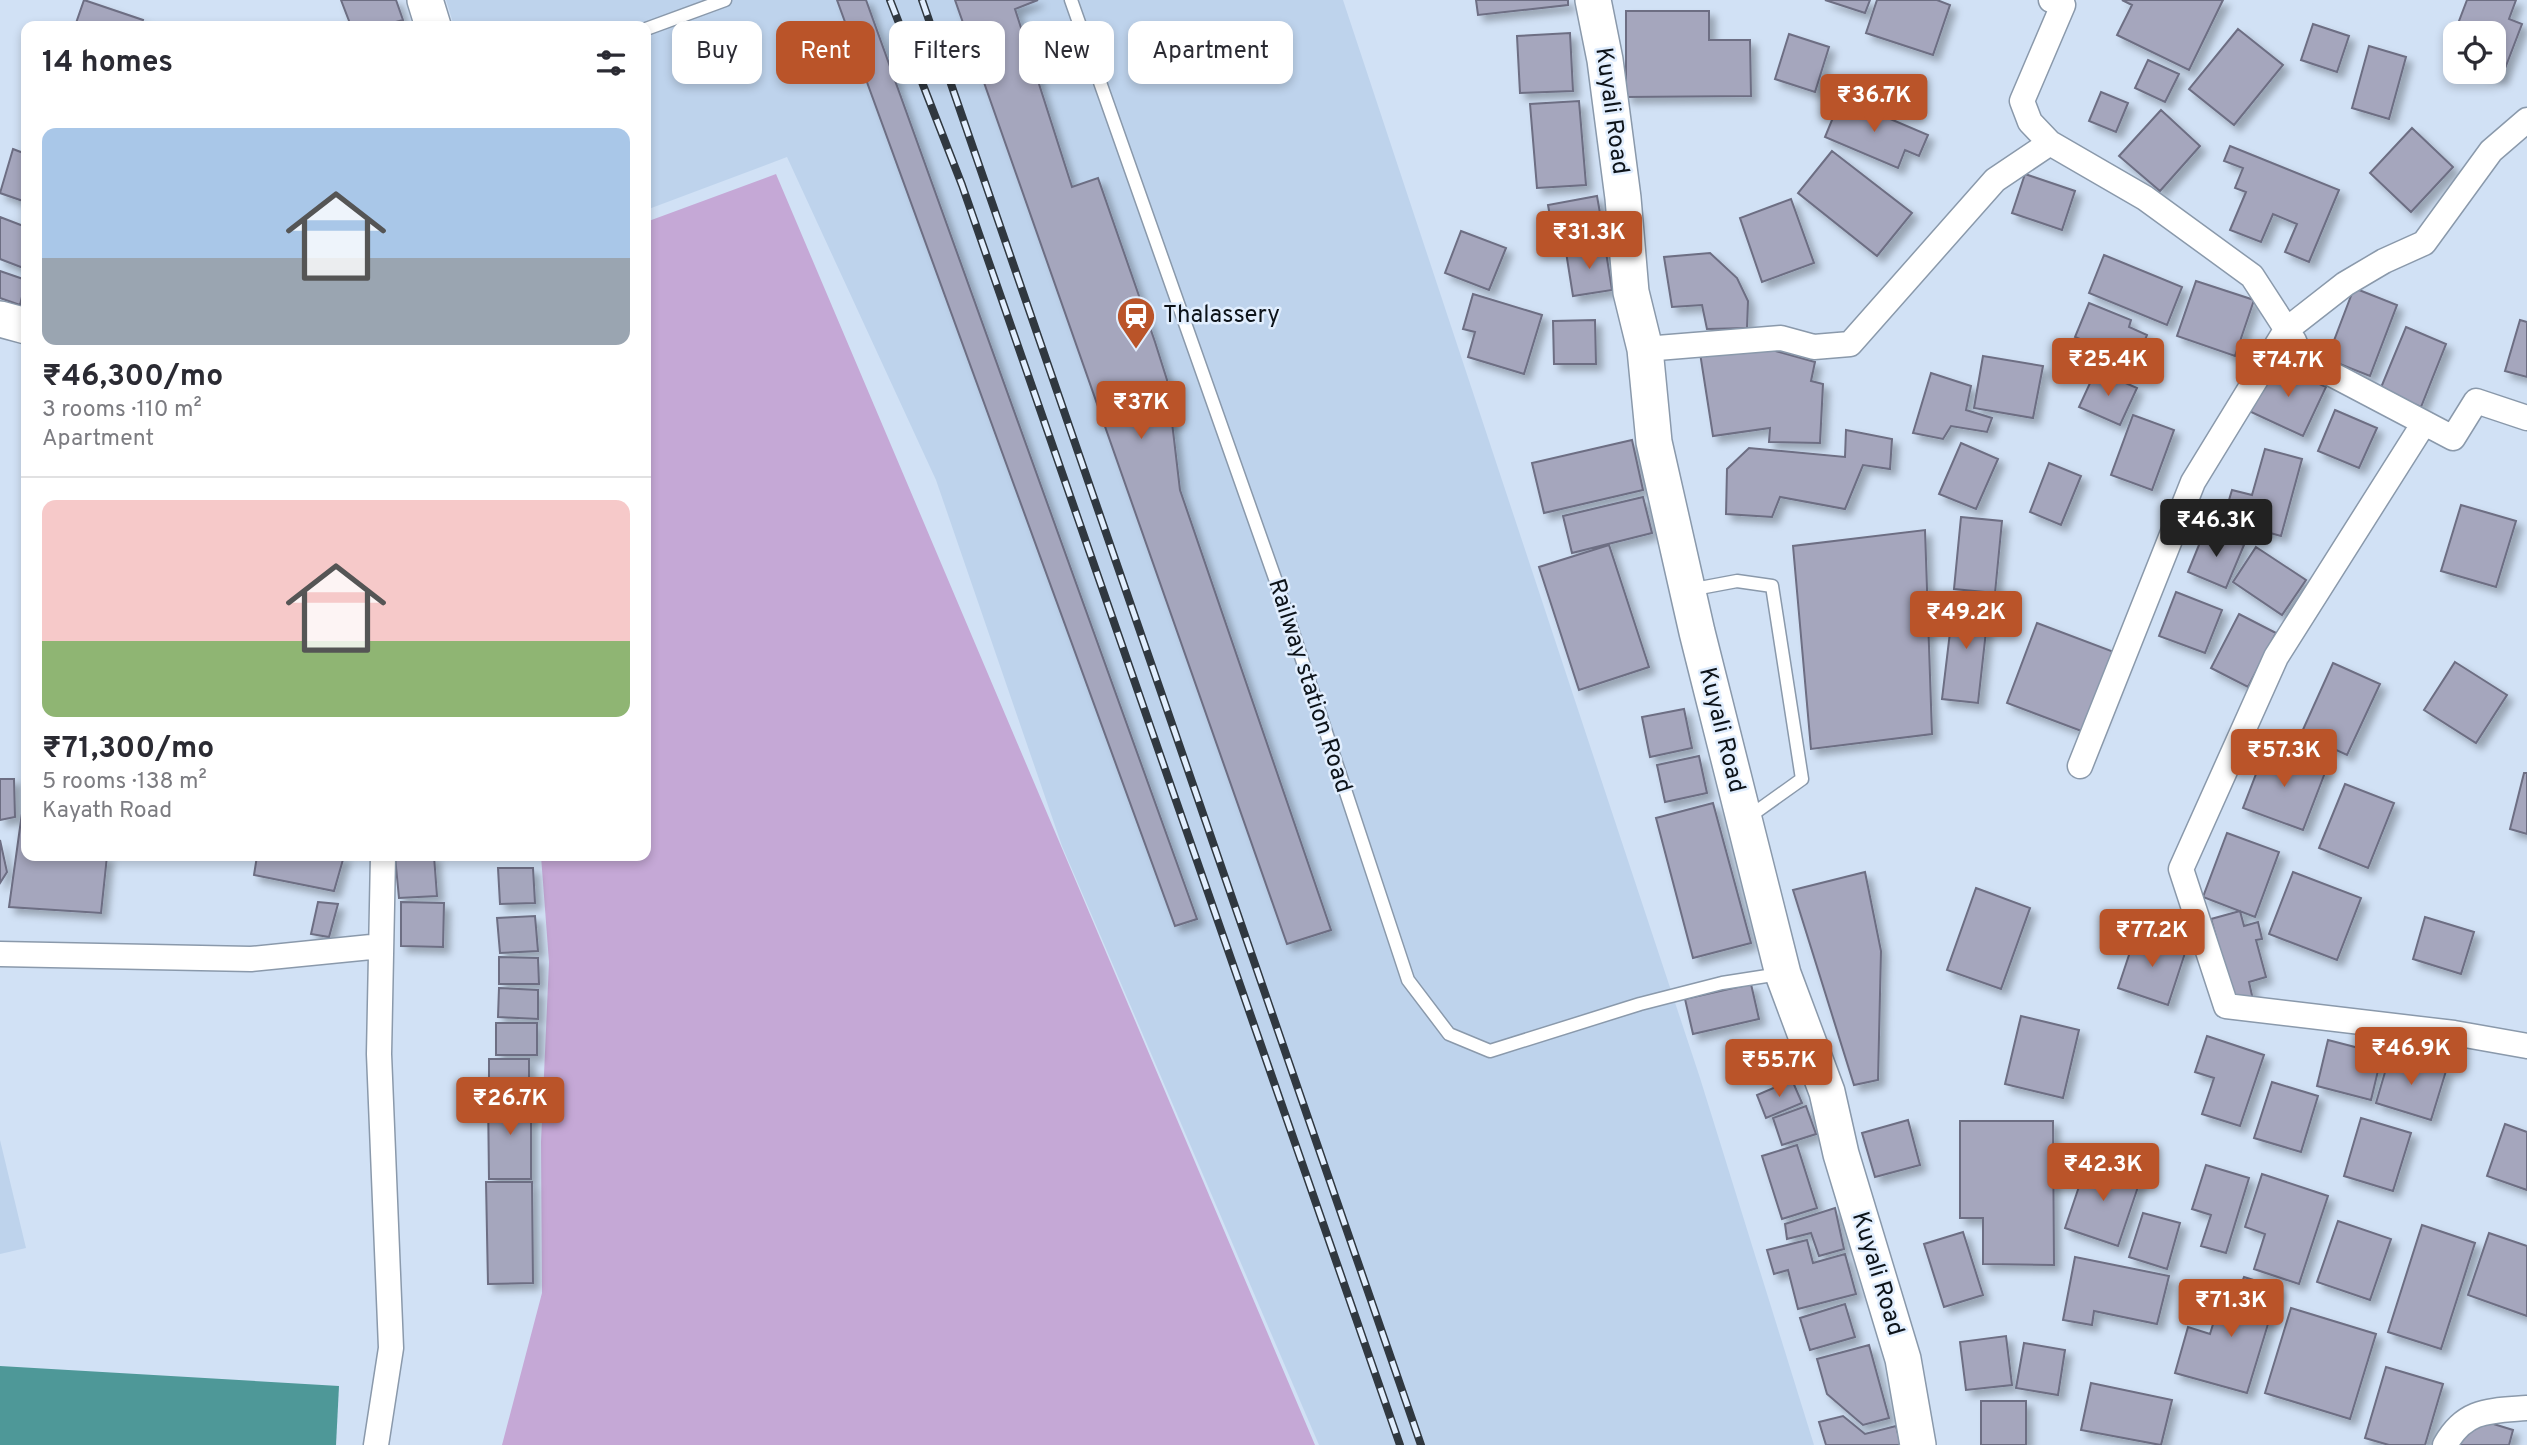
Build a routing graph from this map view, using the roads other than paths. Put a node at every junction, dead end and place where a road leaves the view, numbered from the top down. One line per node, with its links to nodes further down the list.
1 (425, 0): 6 (main road)
2 (725, 0): 7 (lane)
3 (1071, 0): 22 (lane, Railway station Road)
4 (1593, 0): 13 (main road, Kuyali Road)
5 (2051, 0): 9 (street)
6 (431, 21)
7 (651, 27)
8 (2527, 120): 12 (street)
9 (2050, 143): 12 (street); 13 (street)
10 (0, 318): 11 (main road)
11 (21, 324)
12 (2286, 330): 15 (street); 17 (street)
13 (1645, 349): 16 (main road, Kuyali Road)
14 (2527, 418): 15 (street)
15 (2424, 423): 23 (street)
16 (1689, 590): 18 (main road, Kuyali Road); 18 (lane)
17 (2080, 766)
18 (1744, 820): 22 (main road, Kuyali Road)
19 (383, 861): 20 (street)
20 (381, 946): 21 (street); 25 (street)
21 (0, 954)
22 (1783, 974): 26 (main road, Kuyali Road)
23 (2527, 1046)
24 (2527, 1408): 27 (street)
25 (376, 1445)
26 (1918, 1445)
27 (2445, 1445)

